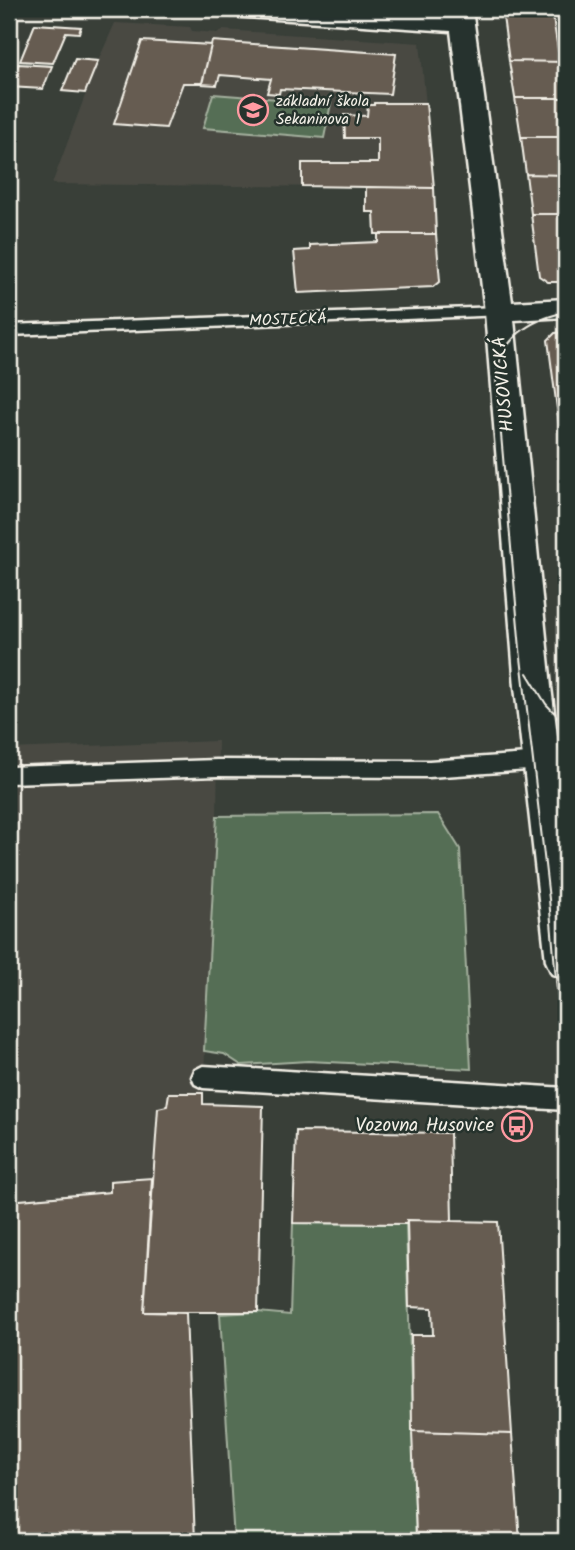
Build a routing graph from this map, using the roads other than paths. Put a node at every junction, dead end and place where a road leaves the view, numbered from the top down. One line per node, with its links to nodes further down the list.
1 (232, 9): 2 (street)
2 (461, 17): 4 (street, HUSOVICKÁ)
3 (566, 308): 4 (street, MOSTECKÁ)
4 (499, 312): 5 (lane, MOSTECKÁ); 6 (street, HUSOVICKÁ)
5 (9, 330)
6 (554, 761): 7 (lane); 8 (street)
7 (9, 775)
8 (566, 961)
9 (204, 1077): 10 (lane)
10 (566, 1099)

